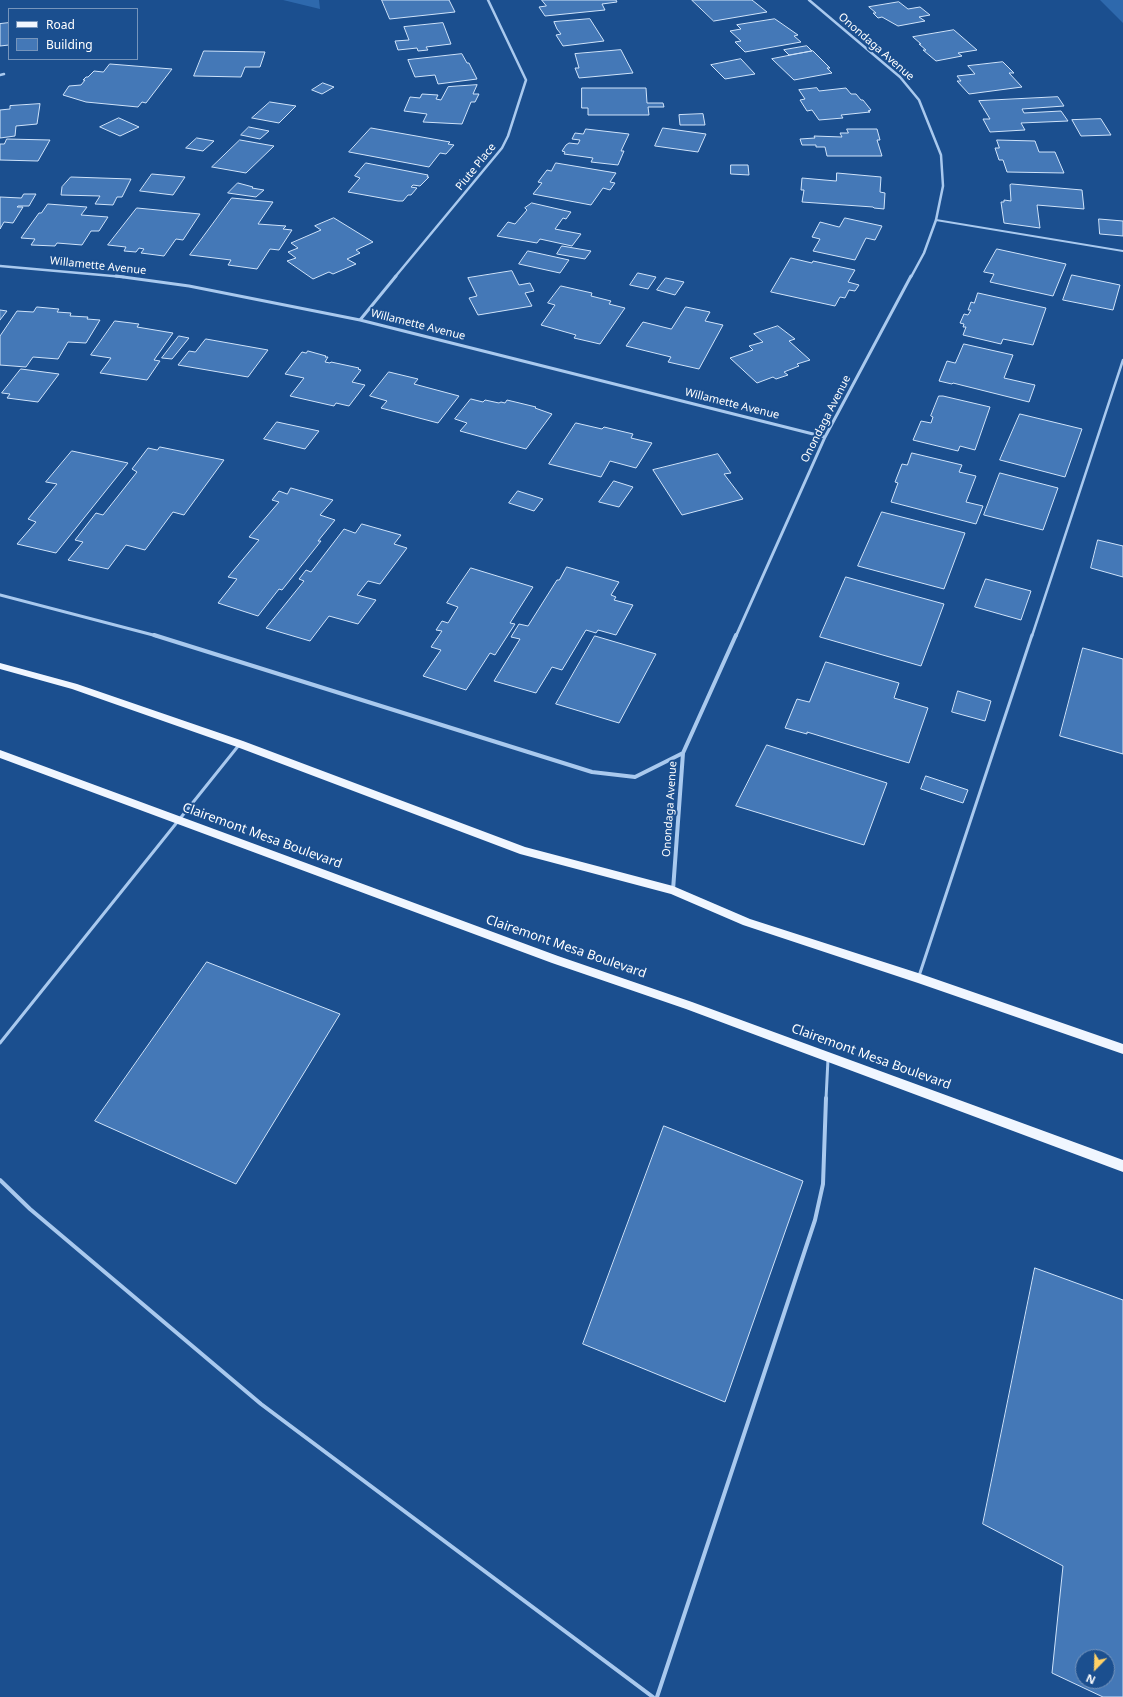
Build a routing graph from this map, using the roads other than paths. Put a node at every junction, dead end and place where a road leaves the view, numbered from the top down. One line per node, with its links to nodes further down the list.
1 (488, 0): 8 (street, Piute Place)
2 (809, 0): 5 (street, Onondaga Avenue)
3 (4, 74): 4 (street)
4 (0, 75)
5 (936, 220): 6 (lane); 10 (street, Onondaga Avenue)
6 (1123, 251)
7 (0, 266): 8 (street, Willamette Avenue)
8 (360, 320): 10 (street, Willamette Avenue)
9 (1123, 360): 18 (lane)
10 (825, 437): 14 (street, Onondaga Avenue)
11 (0, 595): 14 (street)
12 (0, 666): 13 (main road)
13 (240, 744): 16 (lane); 17 (main road)
14 (683, 753): 17 (street, Onondaga Avenue)
15 (0, 754): 16 (main road, Clairemont Mesa Boulevard)
16 (180, 820): 19 (lane); 21 (main road, Clairemont Mesa Boulevard)
17 (673, 890): 18 (main road)
18 (918, 978): 20 (main road)
19 (0, 1043)
20 (1123, 1049)
21 (828, 1057): 22 (main road, Clairemont Mesa Boulevard); 25 (lane)
22 (1123, 1166)
23 (0, 1180): 24 (lane)
24 (653, 1697)
25 (657, 1697)

